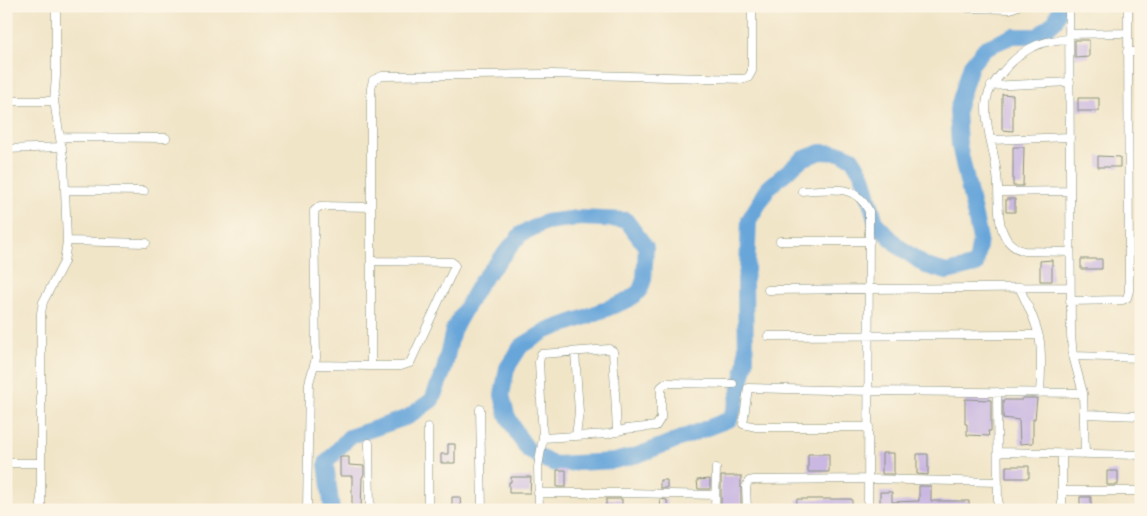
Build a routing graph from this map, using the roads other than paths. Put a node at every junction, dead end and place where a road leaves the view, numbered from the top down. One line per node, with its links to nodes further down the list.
1 (56, 6): 14 (street)
2 (752, 6): 26 (street)
3 (1018, 6): 6 (street)
4 (1070, 6): 8 (street)
5 (1128, 6): 7 (street)
6 (967, 8)
7 (1128, 33): 8 (street); 9 (street)
8 (1069, 36): 11 (street); 12 (street)
9 (1127, 52): 10 (street); 37 (street)
10 (1141, 52)
11 (1070, 82): 12 (street); 16 (street)
12 (991, 86): 18 (street)
13 (6, 101): 14 (street)
14 (54, 101): 15 (street)
15 (60, 137): 17 (street); 19 (street)
16 (1070, 137): 18 (street); 24 (street)
17 (166, 138)
18 (990, 140): 25 (street)
19 (62, 147): 20 (street); 21 (street)
20 (6, 148)
21 (66, 190): 22 (street); 27 (street)
22 (144, 191)
23 (802, 191): 29 (street)
24 (1070, 191): 25 (street); 31 (street)
25 (999, 192): 31 (street)
26 (371, 207): 32 (street); 44 (street)
27 (67, 241): 30 (street); 65 (street)
28 (780, 241): 29 (street)
29 (870, 241): 35 (street)
30 (146, 243)
31 (1070, 252): 34 (street)
32 (371, 261): 45 (street); 45 (street)
33 (1019, 287): 34 (street); 35 (street); 39 (street)
34 (1070, 287): 37 (street)
35 (869, 288): 36 (street); 38 (street)
36 (768, 290)
37 (1070, 302): 42 (street)
38 (869, 335): 39 (street); 40 (street); 47 (street)
39 (1038, 335): 49 (street)
40 (768, 336)
41 (575, 352): 56 (street); 57 (street); 58 (street)
42 (1073, 356): 43 (street); 50 (street)
43 (1141, 358)
44 (315, 365): 45 (street); 74 (street)
45 (371, 366)
46 (733, 384): 56 (street)
47 (869, 391): 48 (street); 55 (street); 55 (street)
48 (997, 392): 49 (street); 60 (street)
49 (1040, 393): 50 (street)
50 (1083, 393): 52 (street)
51 (480, 409): 77 (street)
52 (1084, 414): 53 (street); 62 (street)
53 (1141, 416)
54 (428, 427): 76 (street)
55 (869, 427): 67 (street)
56 (617, 432): 57 (street)
57 (576, 436): 58 (street)
58 (543, 438): 71 (street)
59 (369, 442): 75 (street)
60 (998, 452): 61 (street); 68 (street)
61 (1062, 454): 62 (street); 69 (street)
62 (1085, 454): 63 (street)
63 (1141, 455)
64 (6, 462): 65 (street)
65 (41, 463): 73 (street)
66 (716, 468): 72 (street)
67 (868, 479): 68 (street); 80 (street); 81 (street)
68 (998, 482): 82 (street)
69 (1062, 491): 70 (street); 83 (street)
70 (1141, 491)
71 (538, 493): 72 (street); 78 (street)
72 (715, 495): 79 (street)
73 (41, 510)
74 (307, 510)
75 (370, 510)
76 (428, 510)
77 (482, 510)
78 (539, 510)
79 (715, 510)
80 (747, 510)
81 (868, 510)
82 (998, 510)
83 (1062, 510)

